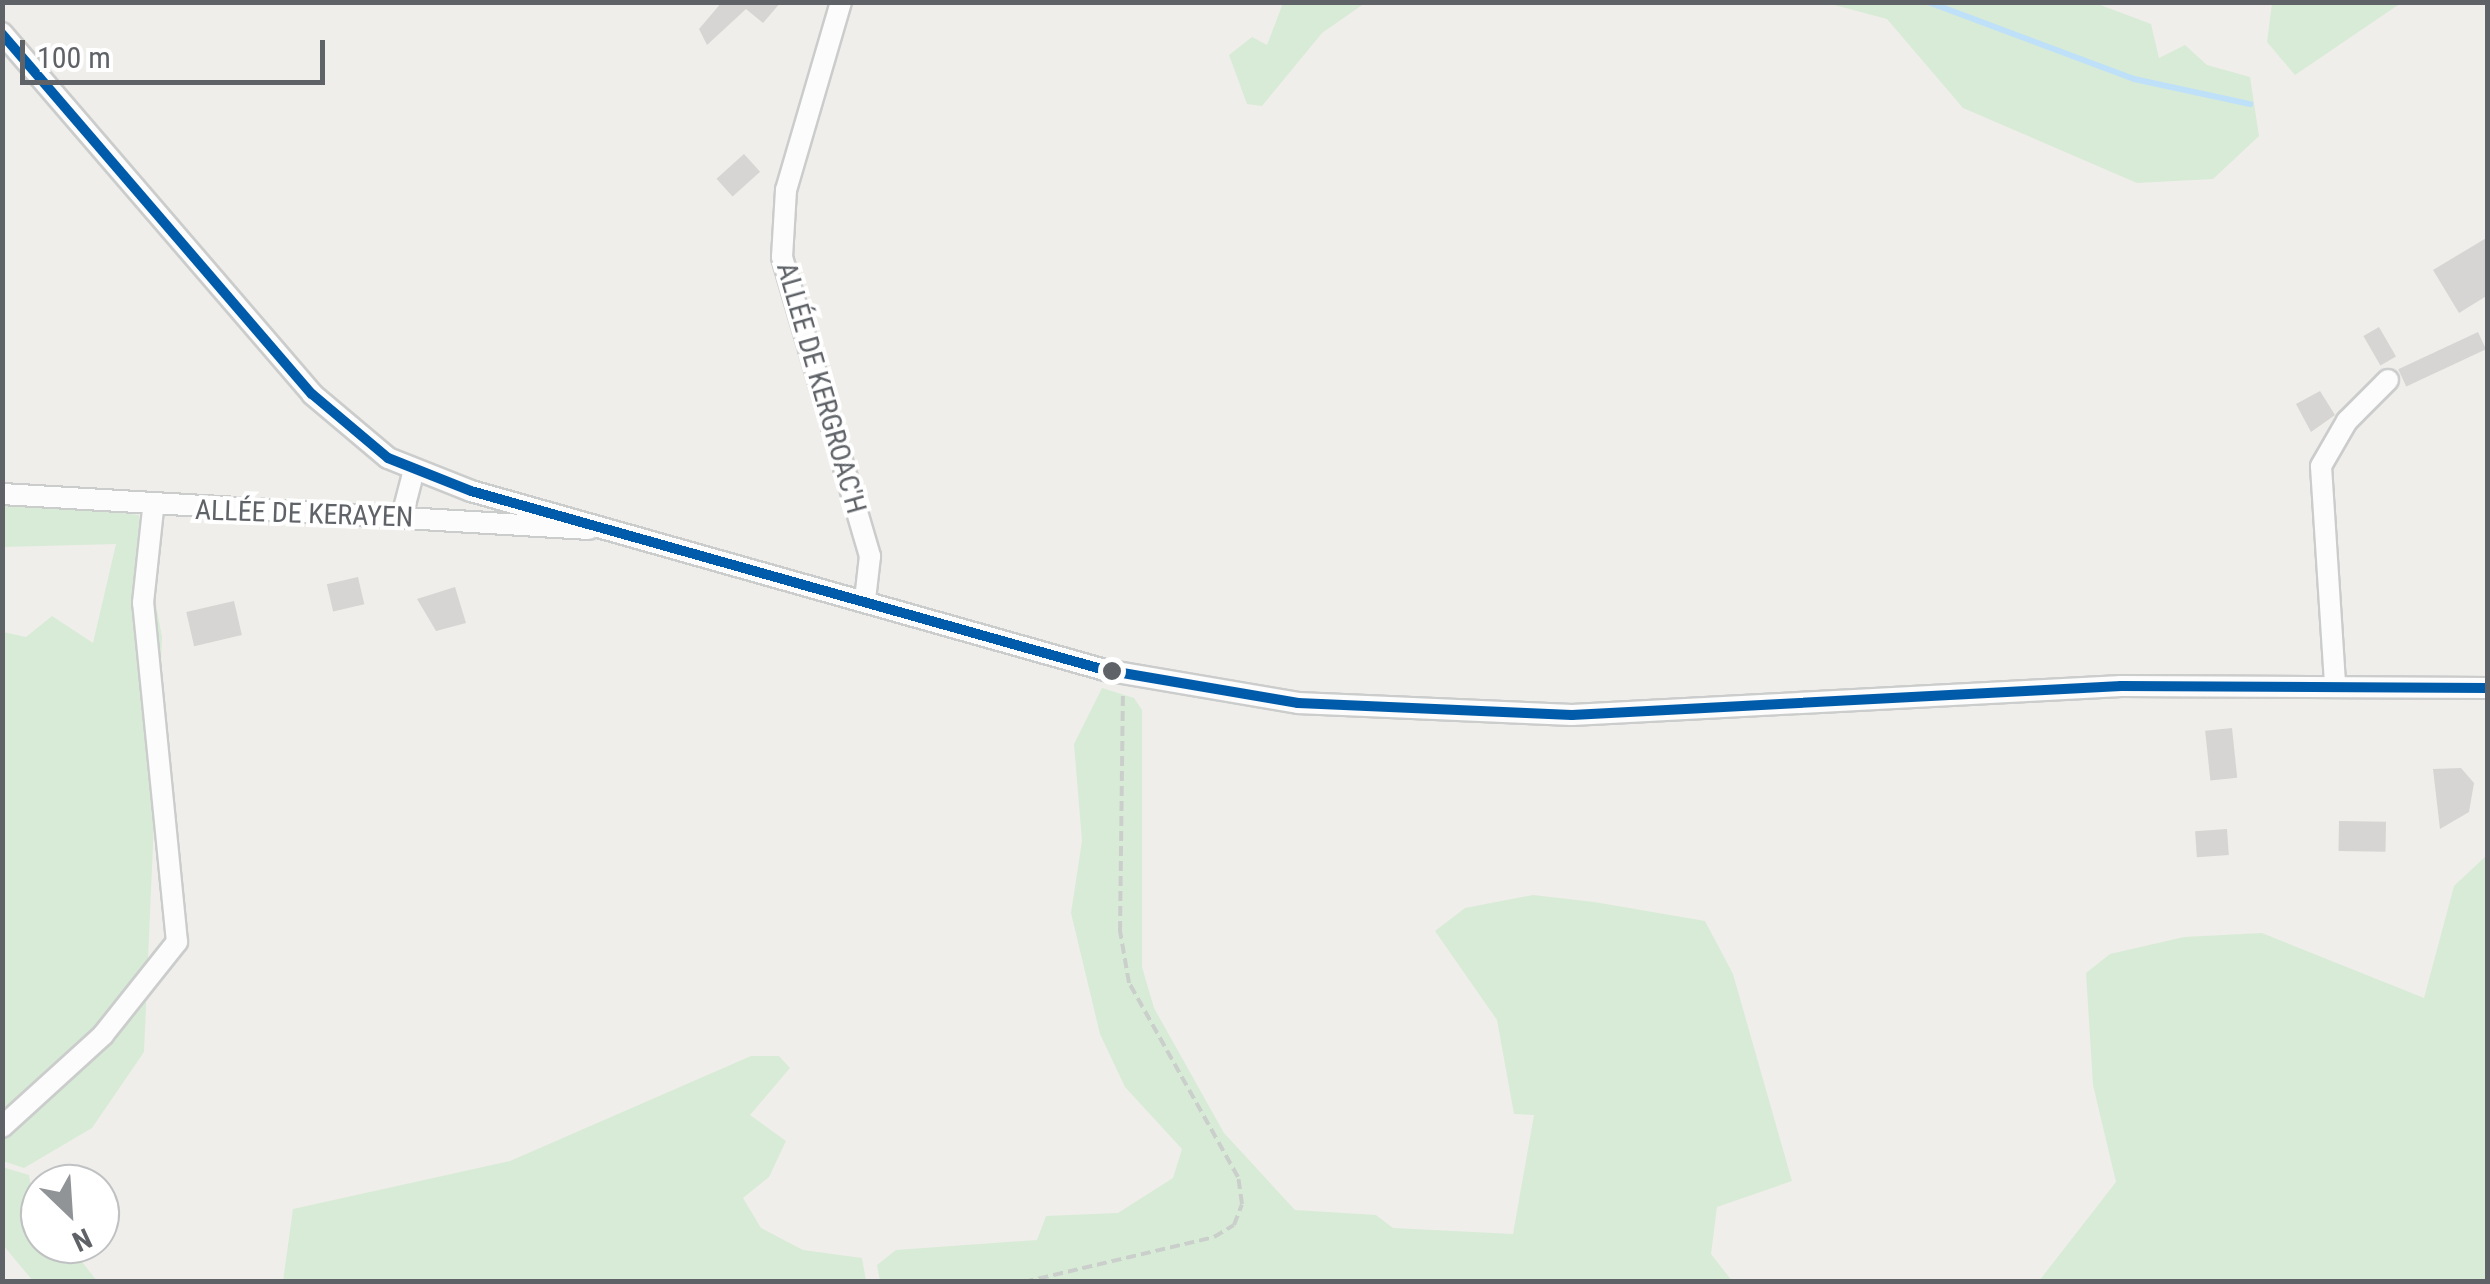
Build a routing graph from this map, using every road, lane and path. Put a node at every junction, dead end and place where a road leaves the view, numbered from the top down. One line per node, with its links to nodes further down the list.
1 (841, 2): 9 (street, ALLÉE DE KERGROAC'H)
2 (2, 33): 4 (street)
3 (2388, 380): 11 (street)
4 (414, 470): 7 (street); 8 (street)
5 (2, 494): 6 (street, ALLÉE DE KERAYEN)
6 (153, 510): 7 (street, ALLÉE DE KERAYEN); 13 (street)
7 (402, 516): 8 (street, ALLÉE DE KERAYEN)
8 (605, 525): 9 (street)
9 (865, 600): 10 (street)
10 (1123, 675): 11 (street); 14 (path)
11 (2334, 683): 12 (street)
12 (2488, 688)
13 (2, 1127)
14 (1024, 1282)

